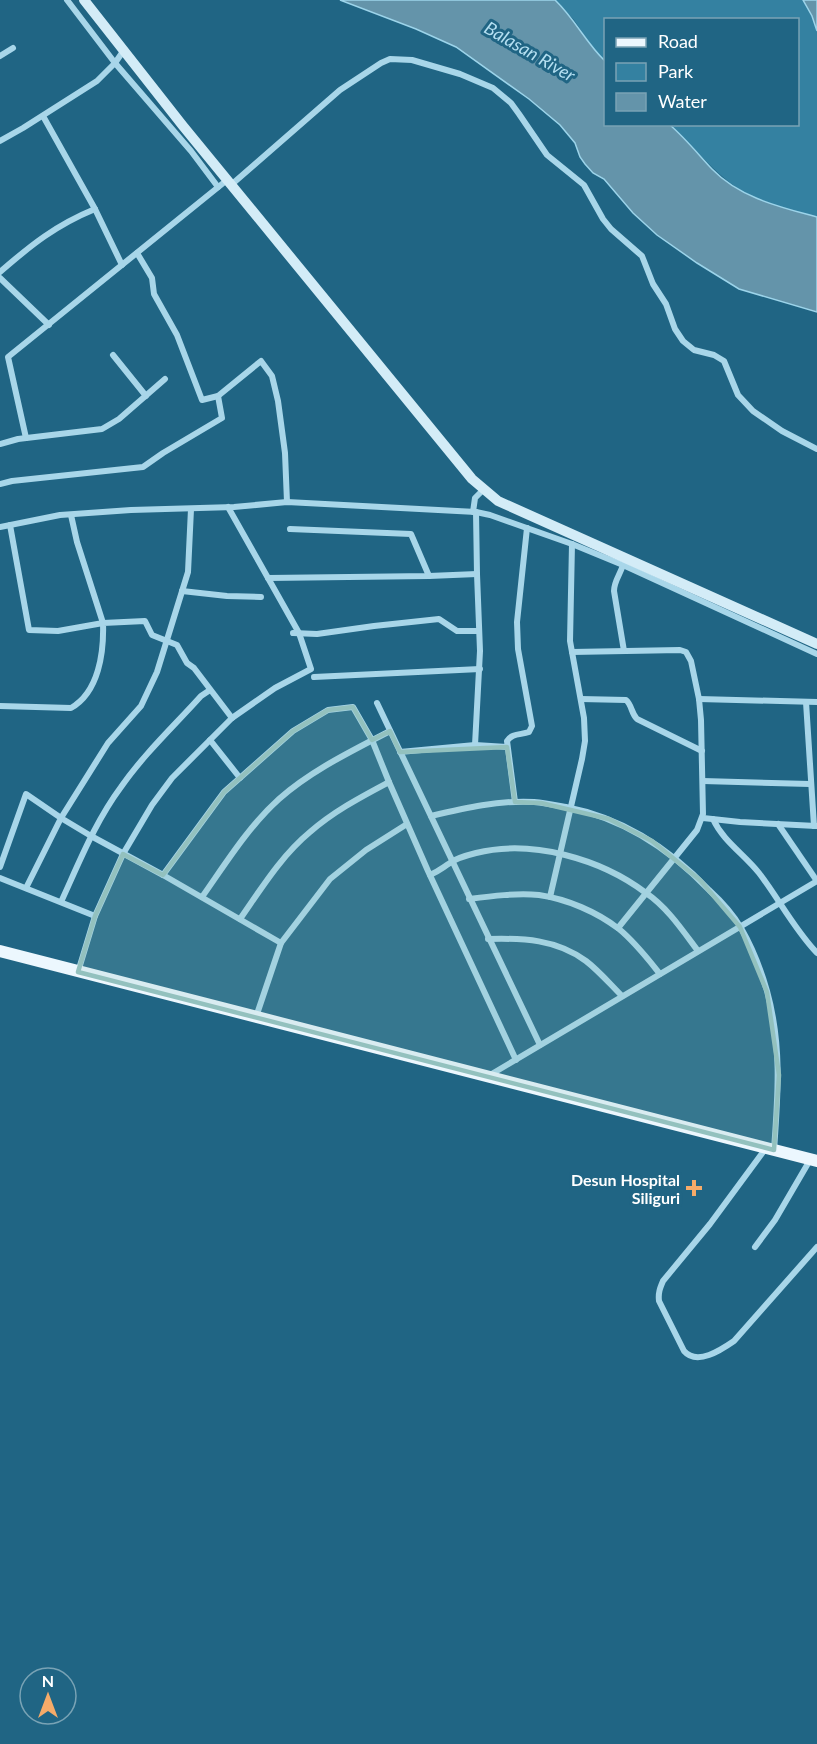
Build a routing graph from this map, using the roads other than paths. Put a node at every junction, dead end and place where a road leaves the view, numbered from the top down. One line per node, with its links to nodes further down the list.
1 (67, 0): 6 (street)
2 (84, 0): 4 (street)
3 (13, 48): 5 (street)
4 (124, 50): 6 (street); 9 (street)
5 (0, 56)
6 (114, 63): 7 (street); 9 (street)
7 (43, 116): 8 (street); 10 (street)
8 (0, 141)
9 (225, 184): 11 (street); 22 (street); 24 (street)
10 (95, 209): 12 (street); 13 (street)
11 (137, 253): 12 (street); 19 (street)
12 (122, 265): 15 (street)
13 (0, 272)
14 (0, 278): 15 (street)
15 (49, 325): 20 (street)
16 (113, 355): 18 (street)
17 (165, 379): 18 (street)
18 (146, 396): 20 (street)
19 (218, 396): 23 (street); 25 (street)
20 (26, 438): 21 (street)
21 (0, 444)
22 (817, 449)
23 (0, 484)
24 (484, 489): 28 (street); 45 (street)
25 (287, 501): 26 (street); 28 (street)
26 (228, 507): 27 (street); 38 (street)
27 (191, 509): 29 (street); 39 (street)
28 (475, 512): 32 (street); 36 (street)
29 (71, 515): 30 (street); 41 (street)
30 (10, 525): 31 (street); 41 (street)
31 (0, 527)
32 (527, 528): 34 (street); 63 (street)
33 (290, 529): 37 (street)
34 (572, 544): 35 (street); 47 (street)
35 (623, 565): 46 (street); 48 (street)
36 (477, 574): 37 (street); 42 (street)
37 (429, 576): 38 (street)
38 (268, 578): 43 (street)
39 (182, 591): 40 (street); 44 (street)
40 (261, 597)
41 (103, 623): 44 (street); 57 (street)
42 (479, 631): 43 (street); 49 (street)
43 (296, 633): 58 (street)
44 (167, 640): 51 (street); 73 (street)
45 (817, 644)
46 (624, 651): 47 (street); 53 (street)
47 (572, 652): 52 (street)
48 (817, 654)
49 (480, 669): 50 (street); 62 (street)
50 (314, 677)
51 (210, 690): 58 (street); 79 (street)
52 (581, 699): 64 (street); 71 (street)
53 (699, 699): 54 (street); 64 (street)
54 (806, 702): 55 (street); 69 (street)
55 (817, 702)
56 (377, 703): 59 (street)
57 (0, 706)
58 (232, 718): 60 (street)
59 (390, 731): 61 (street); 65 (street)
60 (210, 740): 66 (street); 81 (street)
61 (372, 740): 66 (street); 68 (street); 91 (street)
62 (475, 745): 63 (street); 65 (street)
63 (507, 747): 70 (street)
64 (702, 751): 67 (street)
65 (400, 752): 72 (street)
66 (240, 778): 85 (street)
67 (703, 781): 69 (street); 74 (street)
68 (389, 782): 77 (street); 97 (street)
69 (810, 784): 78 (street)
70 (515, 802): 71 (street); 72 (street)
71 (571, 808): 80 (street); 82 (street)
72 (430, 816): 83 (street)
73 (61, 818): 79 (street); 84 (street); 89 (street)
74 (703, 818): 75 (street); 82 (street)
75 (713, 819): 76 (street); 95 (street)
76 (778, 824): 78 (street); 88 (street)
77 (407, 825): 86 (street); 101 (street)
78 (815, 826)
79 (91, 836): 81 (street); 94 (street)
80 (559, 853): 83 (street); 90 (street); 92 (street)
81 (123, 854): 85 (street); 96 (street)
82 (675, 858): 90 (street); 98 (street)
83 (452, 862): 86 (street); 93 (street)
84 (0, 867)
85 (163, 875): 91 (street)
86 (430, 875): 110 (street)
87 (0, 878): 89 (street)
88 (817, 881): 95 (street)
89 (26, 888): 94 (street)
90 (648, 893): 99 (street); 103 (street)
91 (202, 897): 97 (street)
92 (549, 897): 93 (street); 99 (street)
93 (469, 899): 100 (street)
94 (61, 903): 96 (street)
95 (779, 904): 98 (street); 104 (street)
96 (95, 916): 105 (street)
97 (240, 919): 101 (street)
98 (740, 927): 103 (street); 112 (street)
99 (618, 928): 106 (street)
100 (488, 939): 107 (street); 109 (street)
101 (281, 944): 108 (street)
102 (0, 951): 105 (main road)
103 (698, 951): 106 (street)
104 (817, 953)
105 (78, 972): 108 (main road)
106 (660, 974): 107 (street)
107 (622, 996): 109 (street)
108 (256, 1018): 111 (main road)
109 (540, 1045): 110 (street)
110 (516, 1060): 111 (street)
111 (487, 1077): 112 (main road)
112 (770, 1149): 113 (main road); 115 (street)
113 (814, 1160): 114 (street)
114 (755, 1247)
115 (817, 1247)

